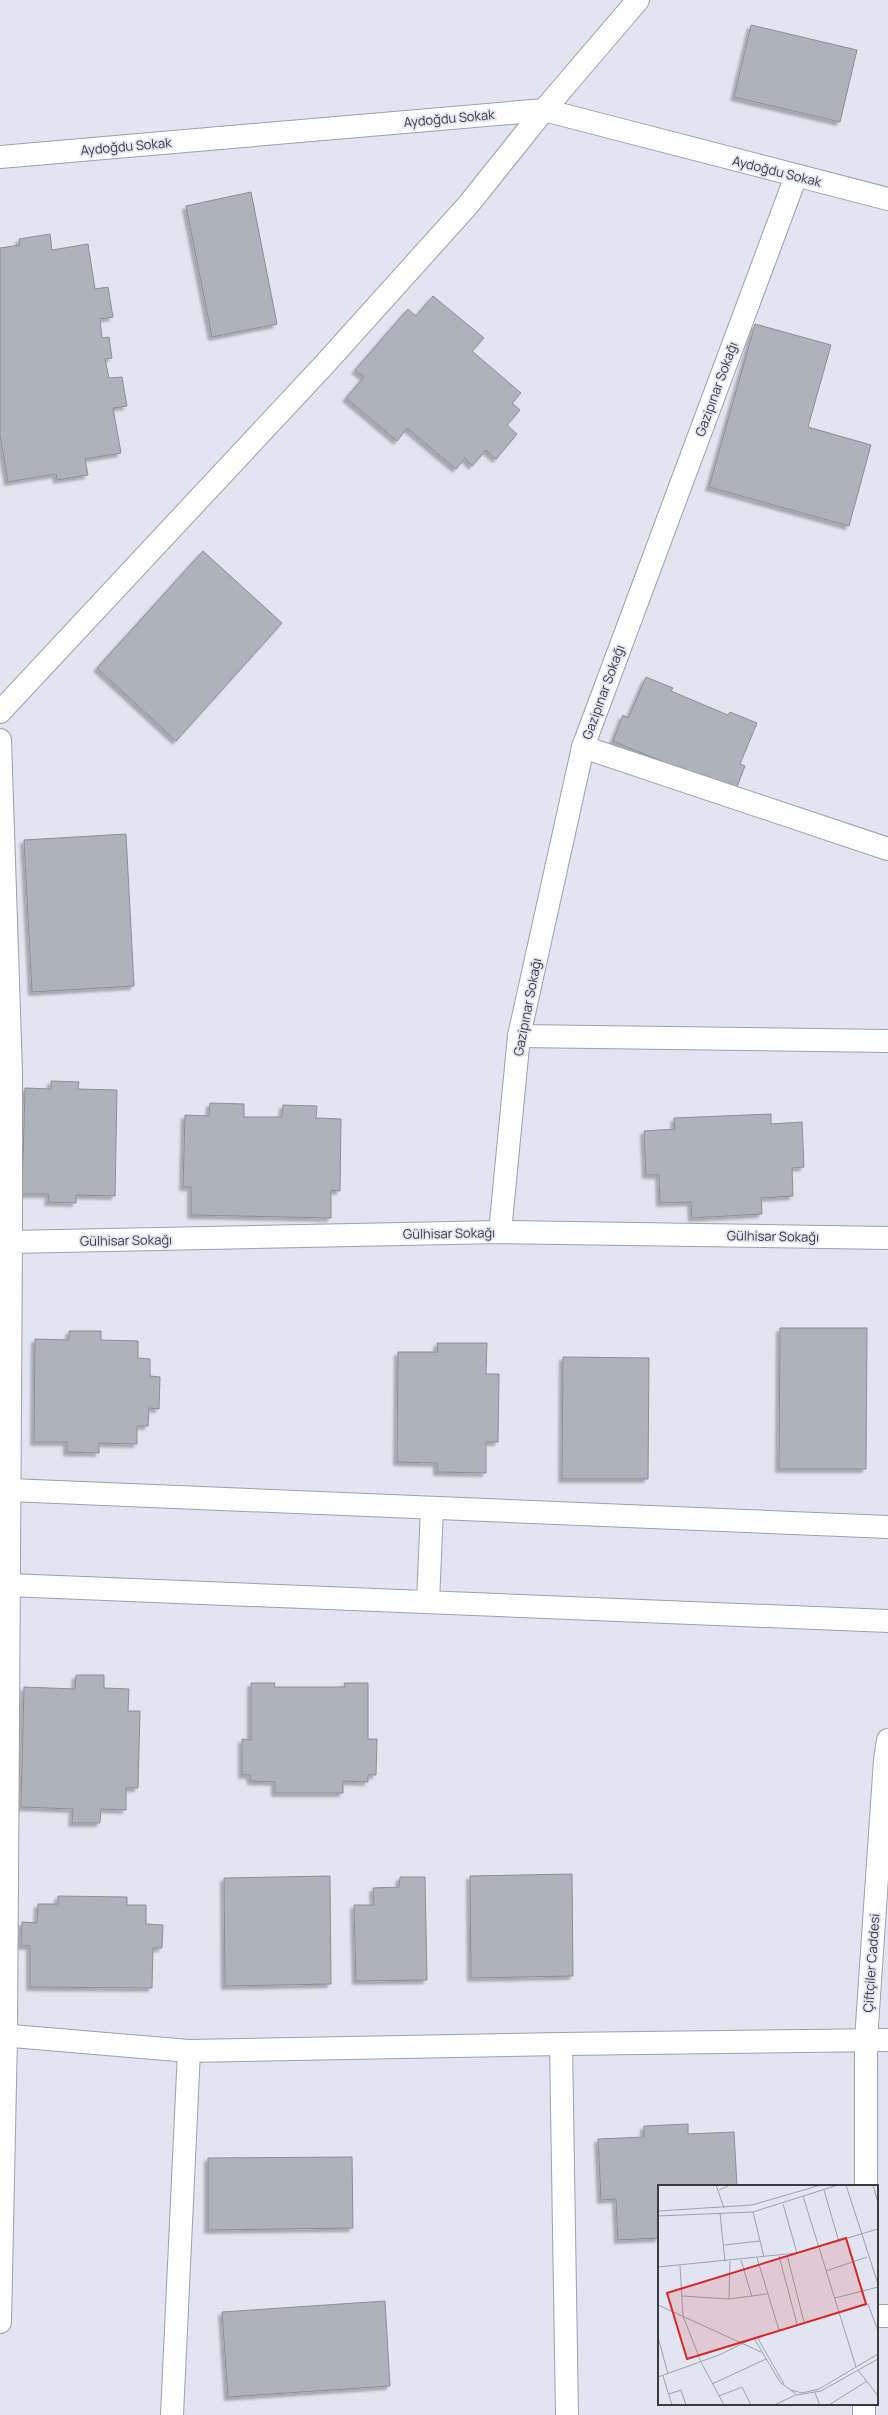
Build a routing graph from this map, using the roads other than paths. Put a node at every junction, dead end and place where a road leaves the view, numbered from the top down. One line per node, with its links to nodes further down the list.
1 (638, 0): 2 (street)
2 (544, 110): 3 (street, Aydoğdu Sokak); 4 (street, Aydoğdu Sokak); 6 (street)
3 (0, 157)
4 (796, 176): 5 (street, Aydoğdu Sokak); 8 (street, Gazipınar Sokağı)
5 (888, 199)
6 (0, 712)
7 (0, 740): 10 (street)
8 (583, 747): 9 (street); 12 (street, Gazipınar Sokağı)
9 (888, 849)
10 (3, 908): 11 (street)
11 (4, 942): 16 (street)
12 (519, 1036): 13 (street); 14 (street, Gazipınar Sokağı)
13 (888, 1041)
14 (500, 1232): 15 (street, Gülhisar Sokağı); 16 (street, Gülhisar Sokağı)
15 (888, 1238)
16 (11, 1242): 17 (street)
17 (10, 1490): 18 (street); 20 (street)
18 (432, 1508): 19 (street); 21 (street)
19 (888, 1527)
20 (9, 1585): 21 (street); 24 (street)
21 (428, 1602): 22 (street)
22 (888, 1621)
23 (887, 1753): 25 (street, Çiftçiler Caddesi)
24 (3, 2035): 28 (street); 30 (street)
25 (866, 2040): 26 (street); 27 (street); 29 (street, Çiftçiler Caddesi)
26 (888, 2040)
27 (561, 2044): 28 (street); 32 (street)
28 (189, 2051): 31 (street)
29 (866, 2185)
30 (0, 2322)
31 (172, 2415)
32 (567, 2415)

